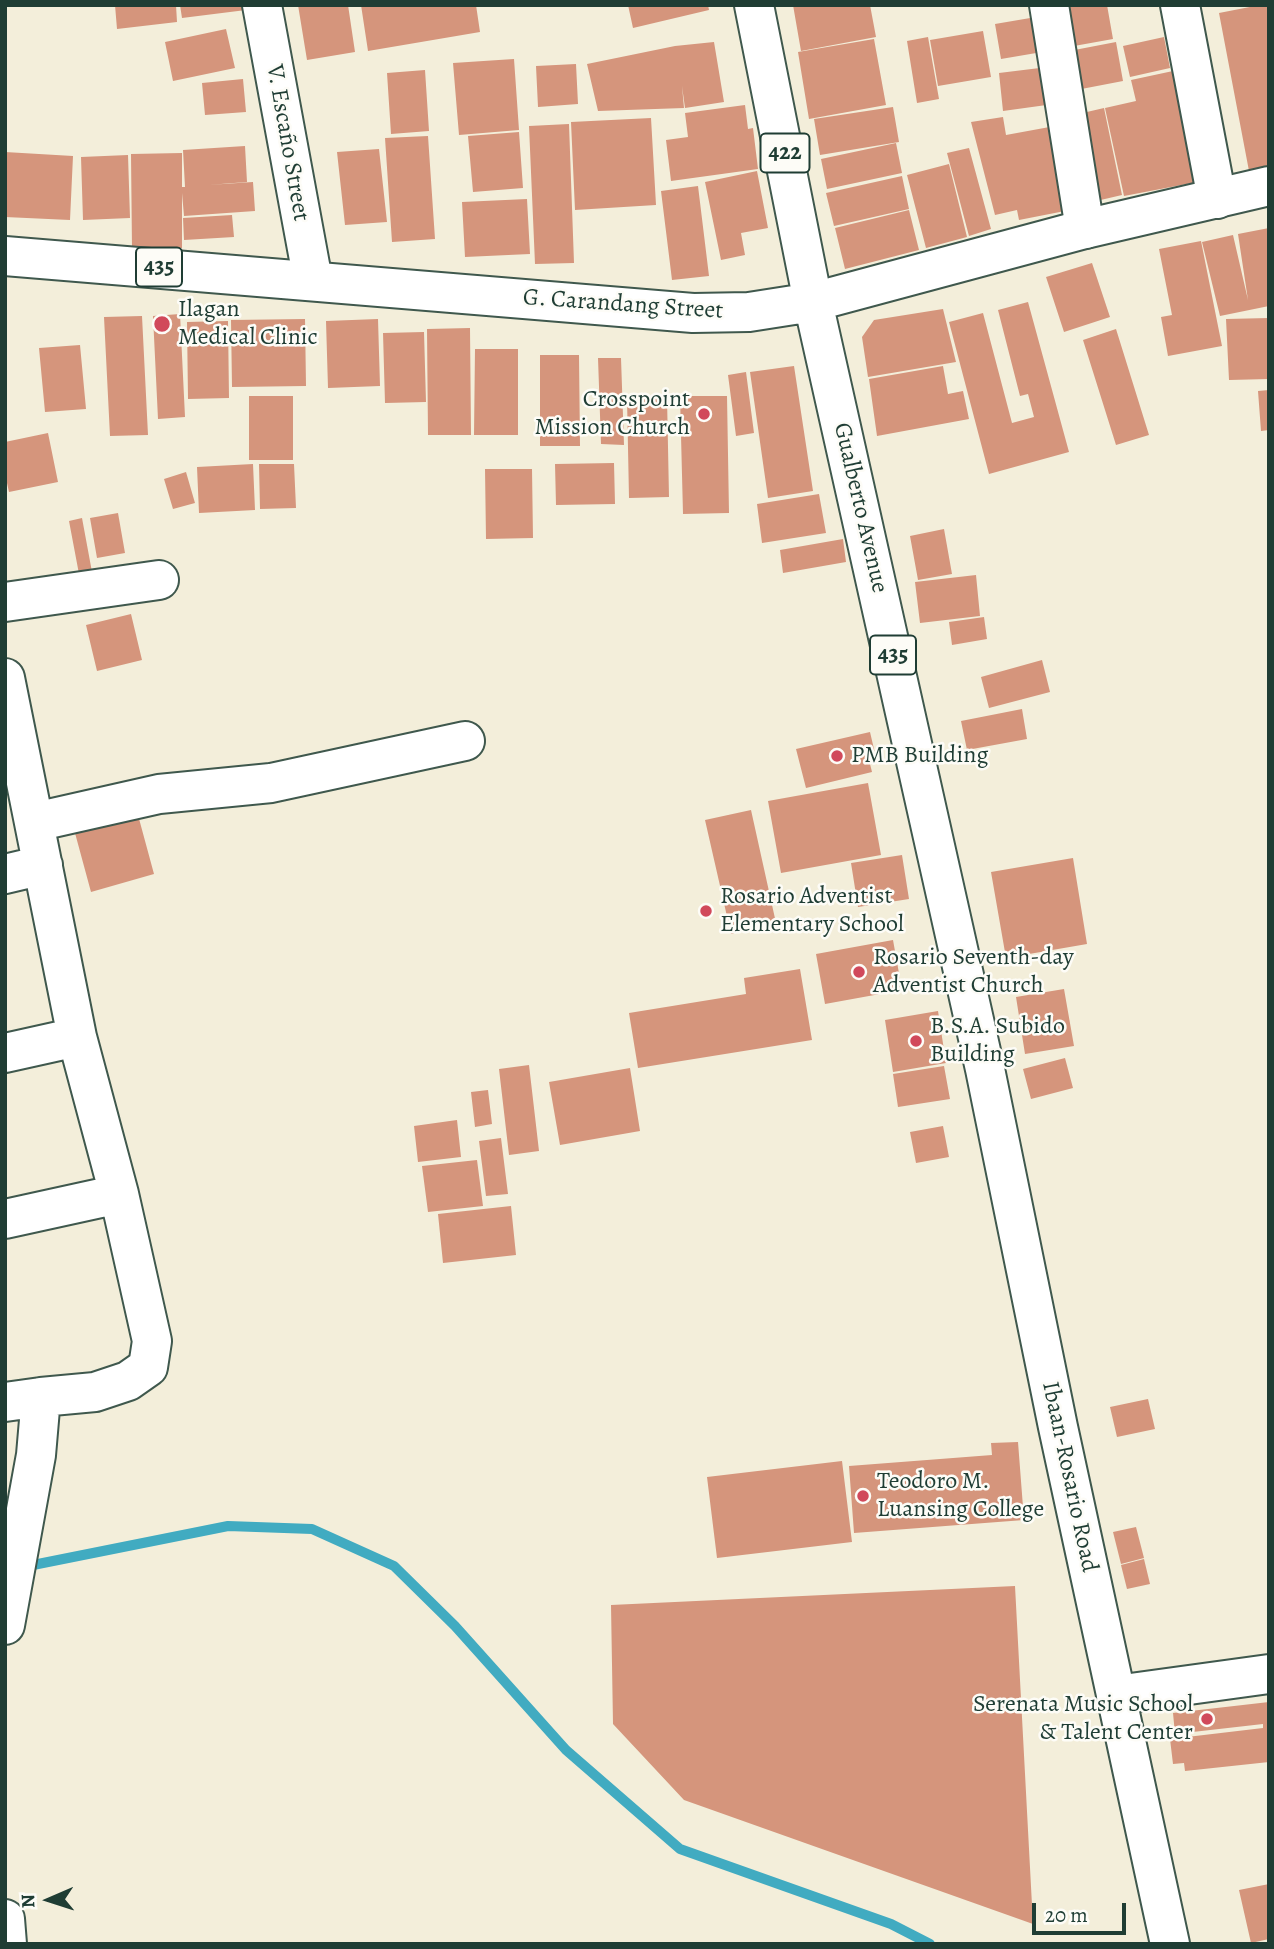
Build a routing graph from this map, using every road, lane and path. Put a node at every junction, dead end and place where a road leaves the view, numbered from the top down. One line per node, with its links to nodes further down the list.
1 (262, 5): 9 (main road, V. Escaño Street)
2 (754, 5): 10 (main road, Gualberto Avenue / 422)
3 (1049, 5): 7 (main road)
4 (1180, 5): 6 (main road)
5 (1269, 187): 6 (main road, G. Carandang Street)
6 (1217, 199): 7 (main road, G. Carandang Street)
7 (1085, 229): 10 (main road, G. Carandang Street)
8 (5, 256): 9 (main road, G. Carandang Street / 435)
9 (313, 281): 10 (main road, G. Carandang Street / 435)
10 (813, 302): 18 (main road, Gualberto Avenue / 435)
11 (159, 580): 12 (main road)
12 (5, 602)
13 (5, 678): 15 (main road)
14 (465, 741): 15 (main road)
15 (35, 822): 16 (main road)
16 (43, 864): 17 (main road); 19 (main road)
17 (5, 874)
18 (971, 1010): 26 (main road, Ibaan-Rosario Road / 435)
19 (77, 1037): 20 (main road); 21 (main road)
20 (5, 1053)
21 (119, 1194): 22 (main road); 23 (main road)
22 (5, 1219)
23 (23, 1400): 24 (main road)
24 (5, 1625)
25 (1269, 1674): 26 (main road)
26 (1116, 1695): 29 (main road, Ibaan-Rosario Road / 435)
27 (5, 1919): 28 (main road)
28 (6, 1944)
29 (1170, 1944)

